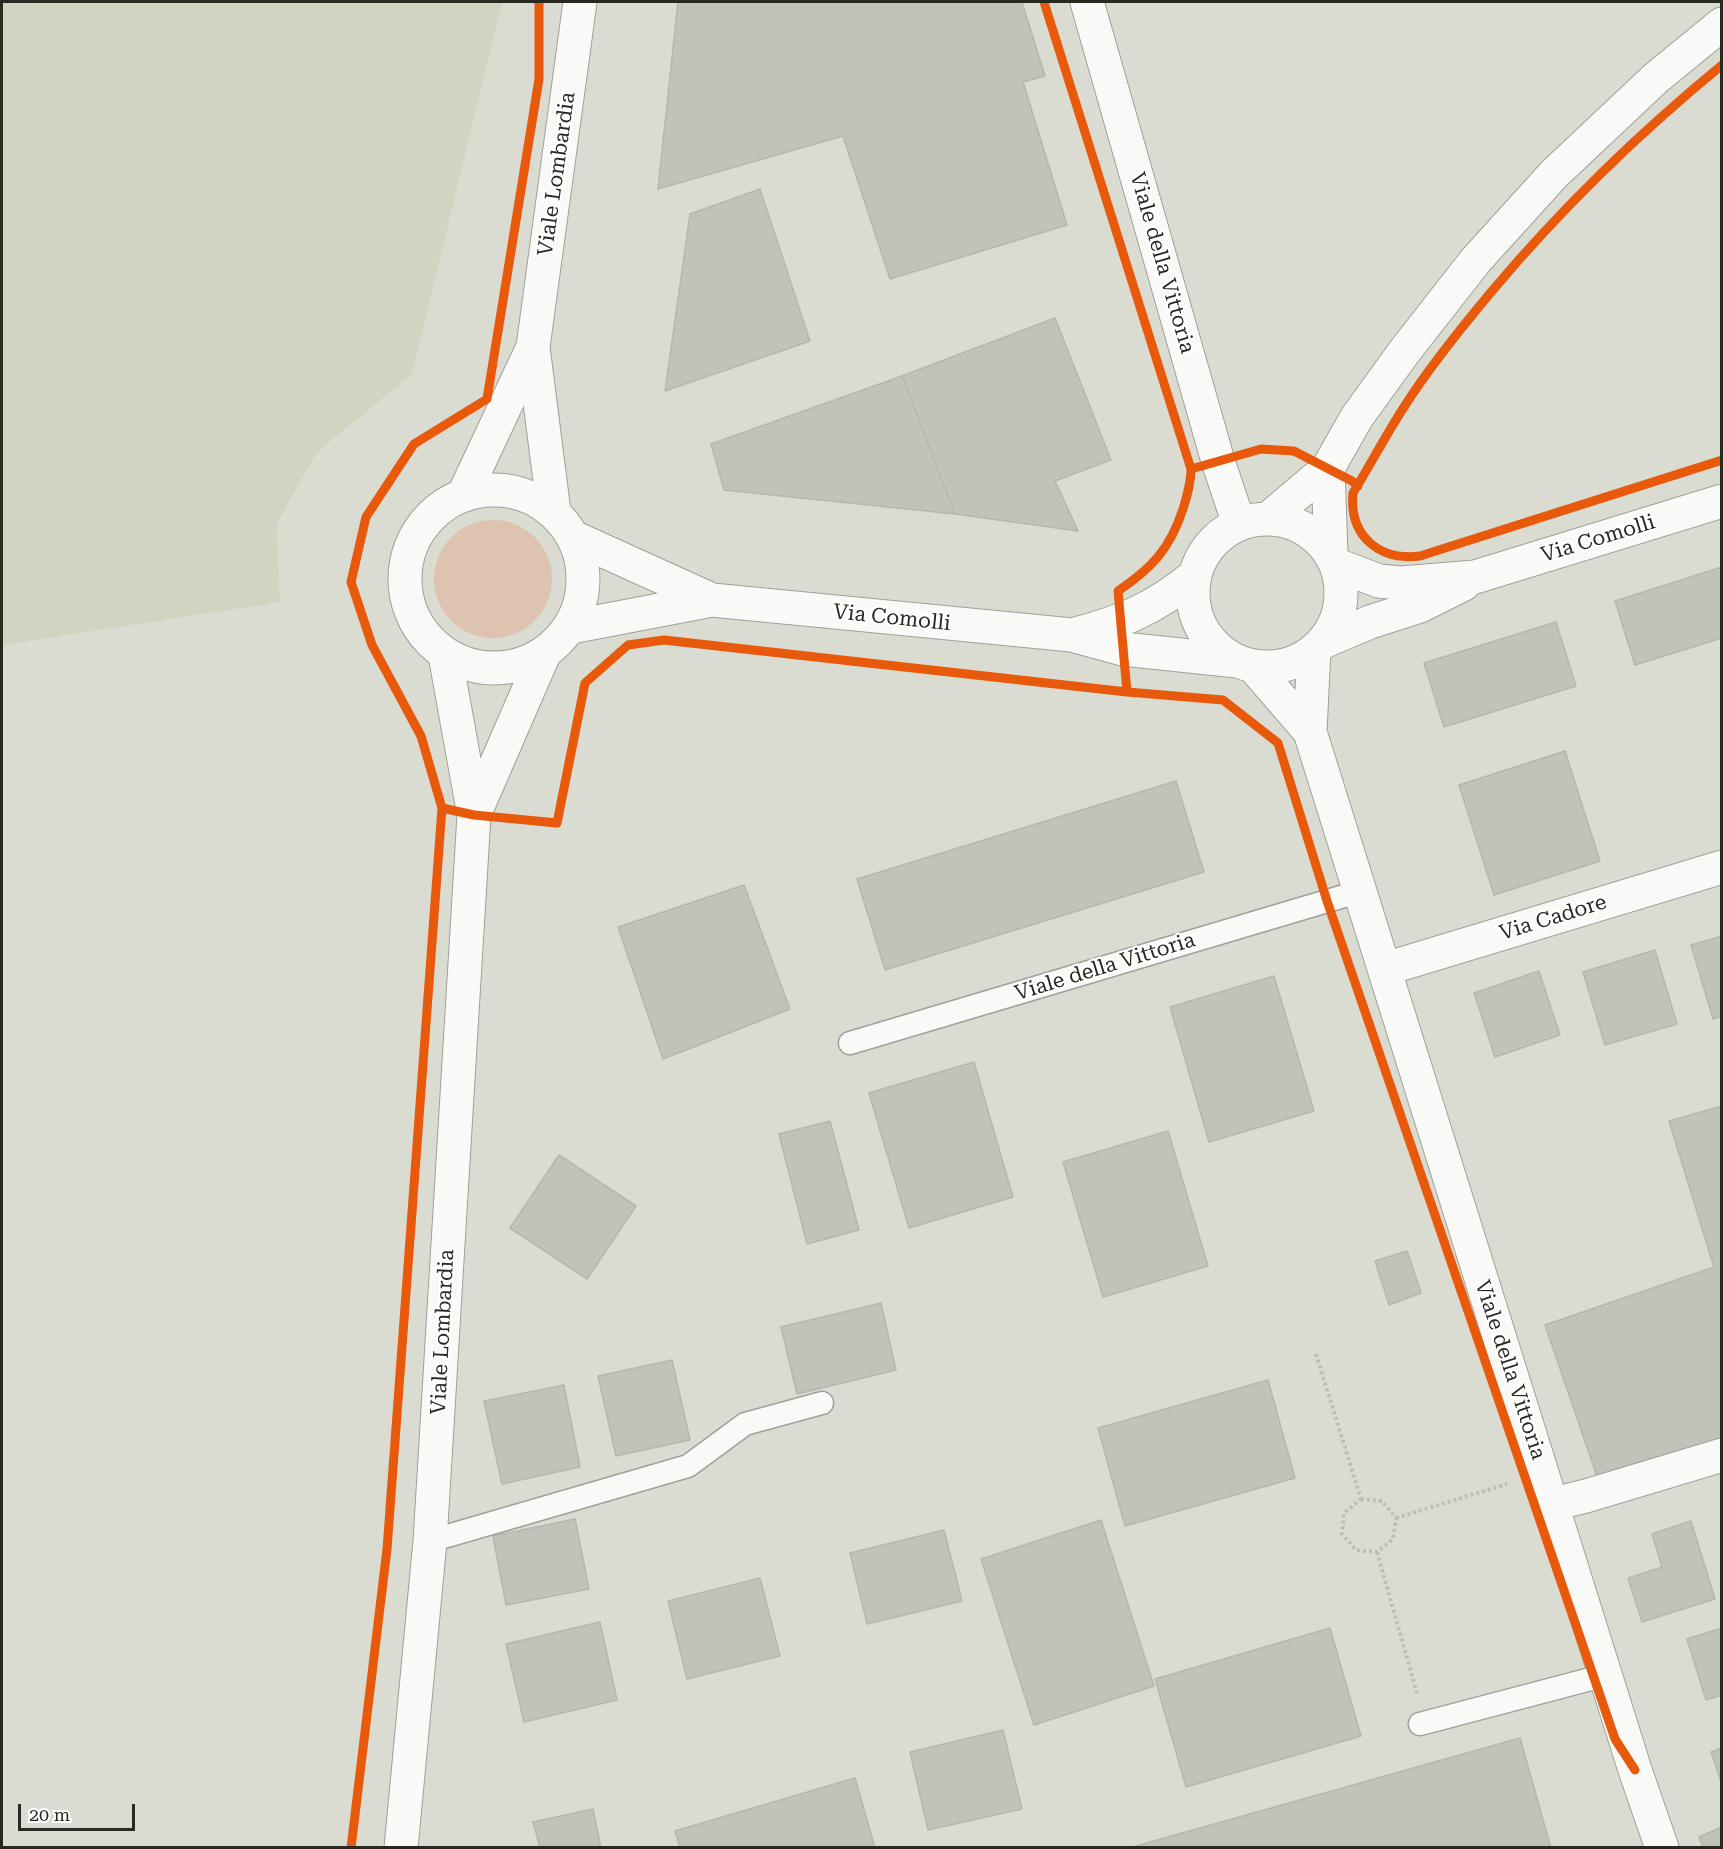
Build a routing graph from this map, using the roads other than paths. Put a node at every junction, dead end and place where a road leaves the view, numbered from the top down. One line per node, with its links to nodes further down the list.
1 (580, 2): 4 (street, Viale Lombardia)
2 (1087, 2): 8 (street, Viale della Vittoria)
3 (1722, 24): 5 (street)
4 (533, 347): 6 (street, Viale Lombardia); 9 (street, Viale Lombardia)
5 (1328, 468): 8 (street); 10 (street)
6 (464, 494): 9 (street); 18 (street)
7 (1722, 501): 12 (street, Via Comolli)
8 (1254, 521): 10 (street, Via Comolli); 11 (street, Via Comolli)
9 (564, 524): 13 (street, Via Comolli); 14 (street)
10 (1334, 560): 12 (street, Via Comolli); 16 (street)
11 (1194, 576): 15 (street, Via Comolli); 19 (street, Via Comolli)
12 (1475, 577): 16 (street, Via Comolli)
13 (712, 600): 14 (street, Via Comolli); 15 (street, Via Comolli)
14 (571, 627): 17 (street)
15 (1072, 635): 19 (street, Via Comolli)
16 (1318, 646): 19 (street, Via Comolli); 20 (street, Viale della Vittoria)
17 (544, 654): 18 (street); 21 (street, Viale Lombardia)
18 (446, 655): 21 (street, Viale Lombardia)
19 (1245, 663): 20 (street, Viale della Vittoria)
20 (1311, 732): 23 (street, Viale della Vittoria)
21 (474, 815): 29 (street, Viale Lombardia)
22 (1722, 867): 24 (street, Via Cadore)
23 (1361, 891): 24 (street, Viale della Vittoria); 25 (lane, Viale della Vittoria)
24 (1384, 969): 28 (street, Viale della Vittoria)
25 (850, 1043)
26 (822, 1403): 29 (lane)
27 (1722, 1455): 28 (street)
28 (1553, 1504): 30 (street, Viale della Vittoria)
29 (430, 1541): 32 (street, Viale Lombardia)
30 (1606, 1675): 31 (lane); 33 (street, Viale della Vittoria)
31 (1420, 1724)
32 (401, 1848)
33 (1662, 1848)

